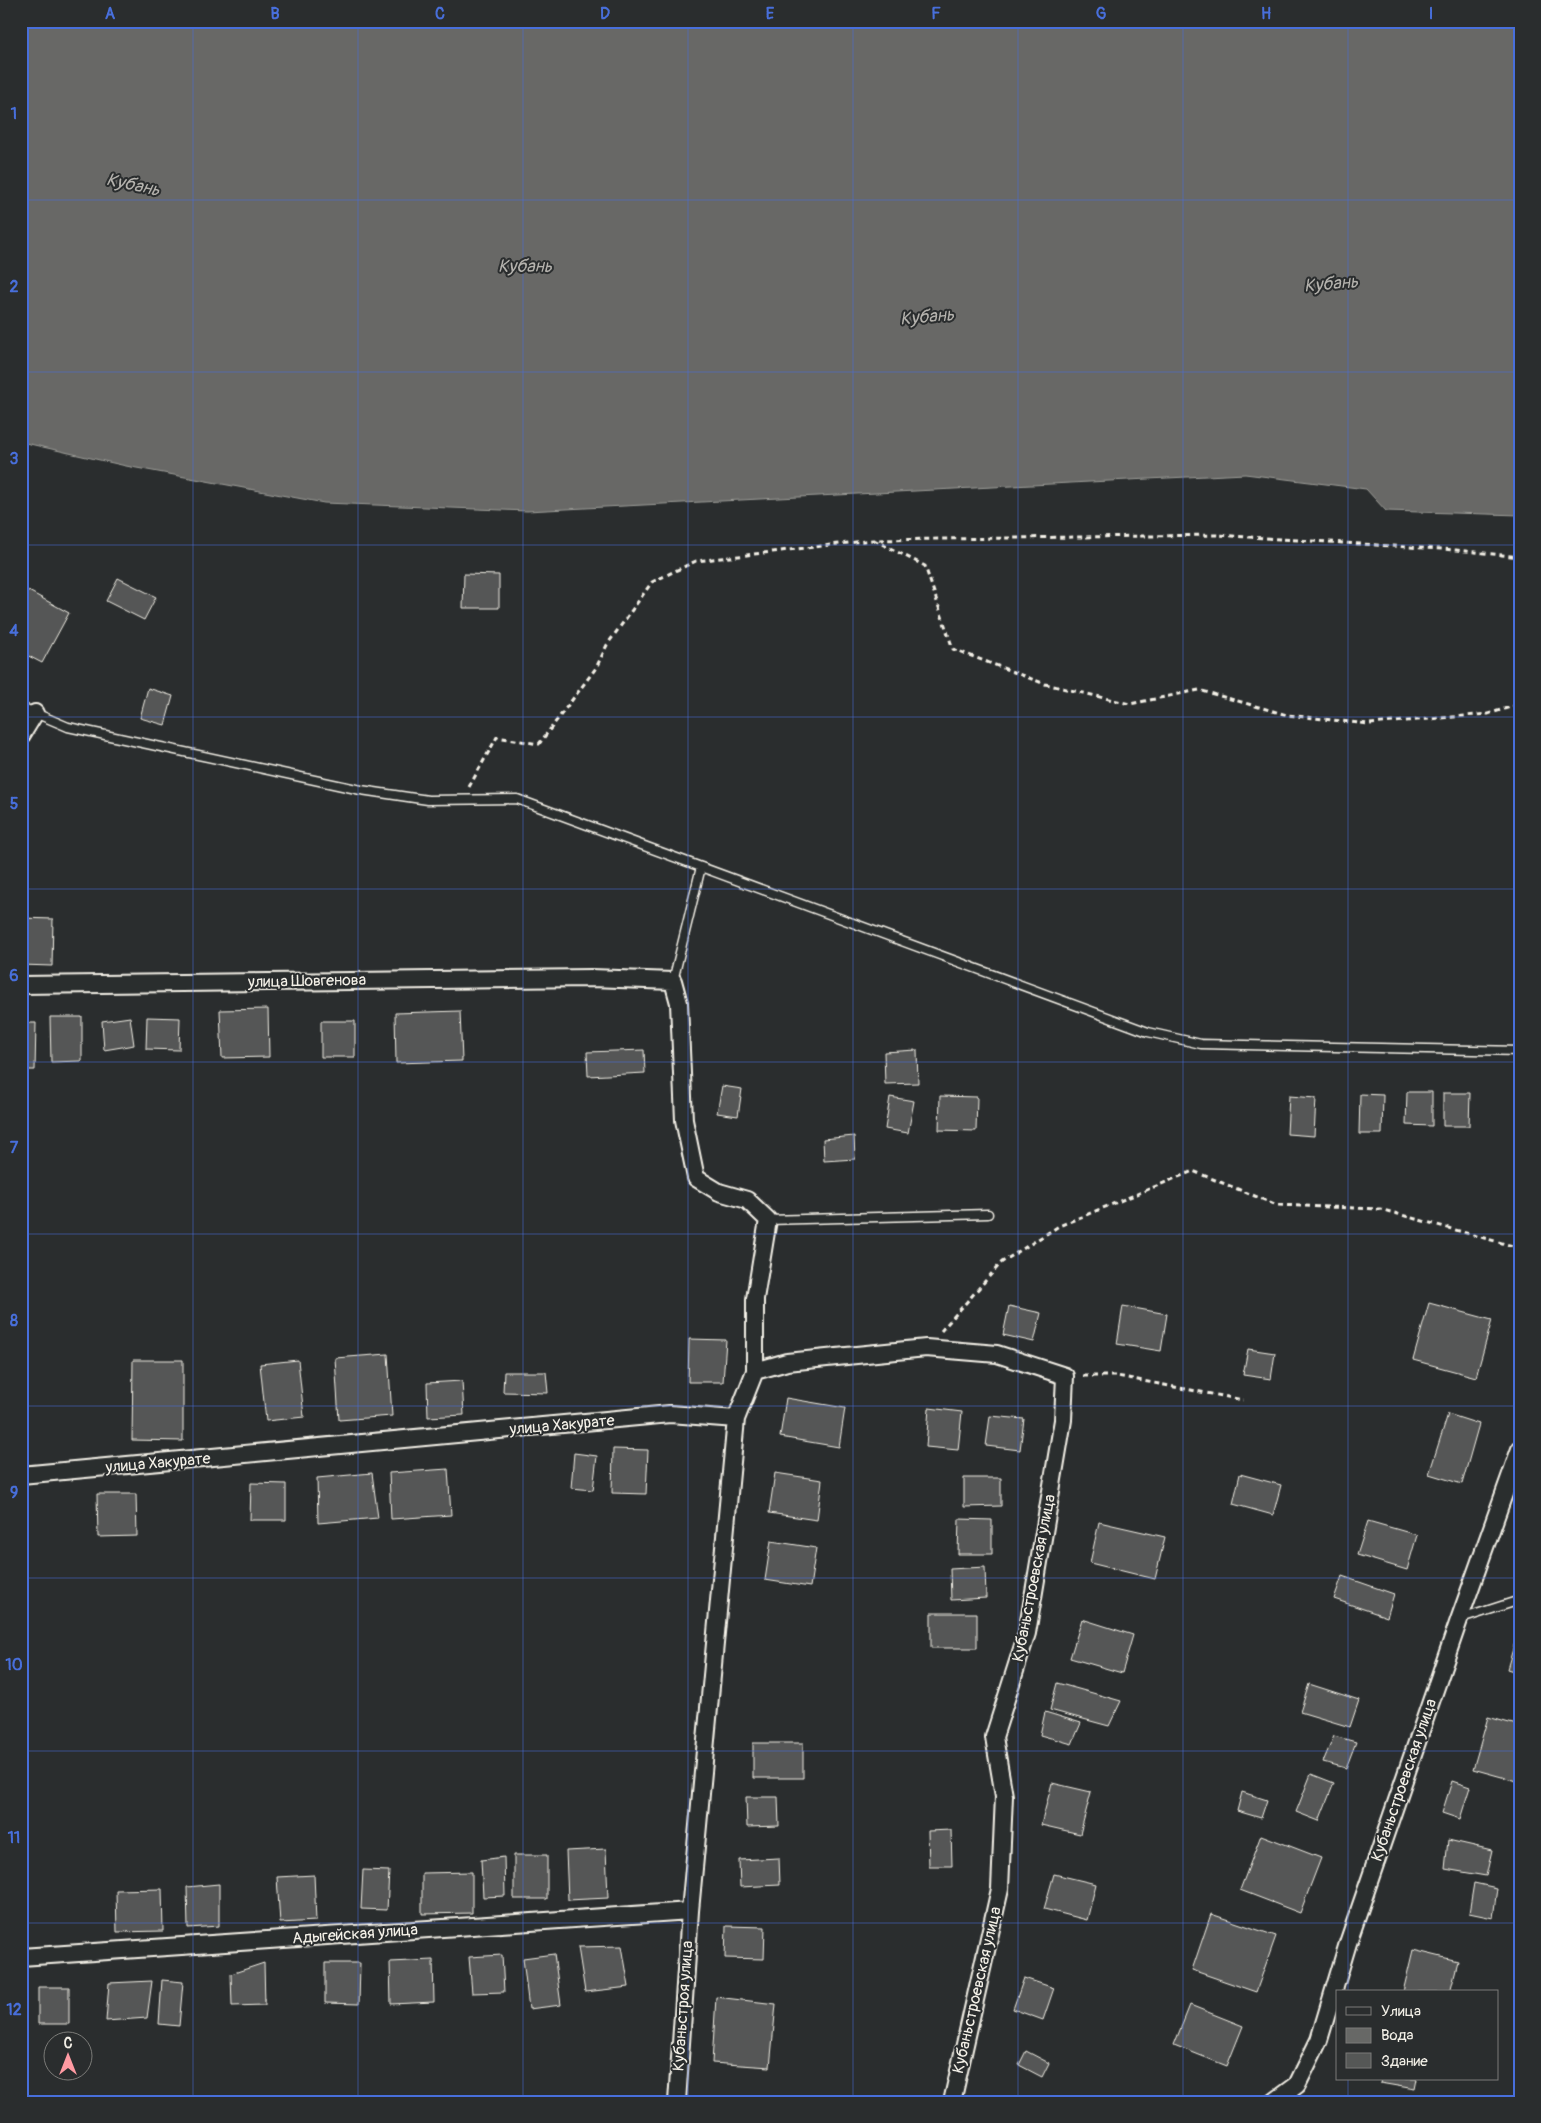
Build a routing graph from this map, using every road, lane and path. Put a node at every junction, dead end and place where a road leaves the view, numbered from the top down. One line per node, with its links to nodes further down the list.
1 (873, 540): 2 (path); 3 (path); 6 (path)
2 (1520, 557)
3 (1520, 704)
4 (28, 710): 5 (street); 6 (lane)
5 (21, 736)
6 (463, 798): 7 (lane)
7 (701, 867): 8 (lane); 10 (lane)
8 (673, 981): 9 (street, улица Шовгенова); 12 (street)
9 (21, 985)
10 (1520, 1051)
11 (988, 1214): 12 (lane)
12 (768, 1220): 15 (street)
13 (1520, 1248): 14 (path)
14 (926, 1348): 15 (street); 16 (street)
15 (755, 1372): 18 (street)
16 (1065, 1376): 17 (path); 26 (street, Кубаньстроевская улица)
17 (1243, 1400)
18 (736, 1419): 20 (street, улица Хакурате); 23 (street, Кубаньстроя улица)
19 (1520, 1449): 22 (street, Кубаньстроевская улица)
20 (21, 1475)
21 (1520, 1600): 22 (lane)
22 (1459, 1620): 27 (street, Кубаньстроевская улица)
23 (690, 1911): 24 (street, Адыгейская улица); 25 (street, Кубаньстроя улица)
24 (21, 1957)
25 (677, 2102)
26 (952, 2102)
27 (1274, 2102)

